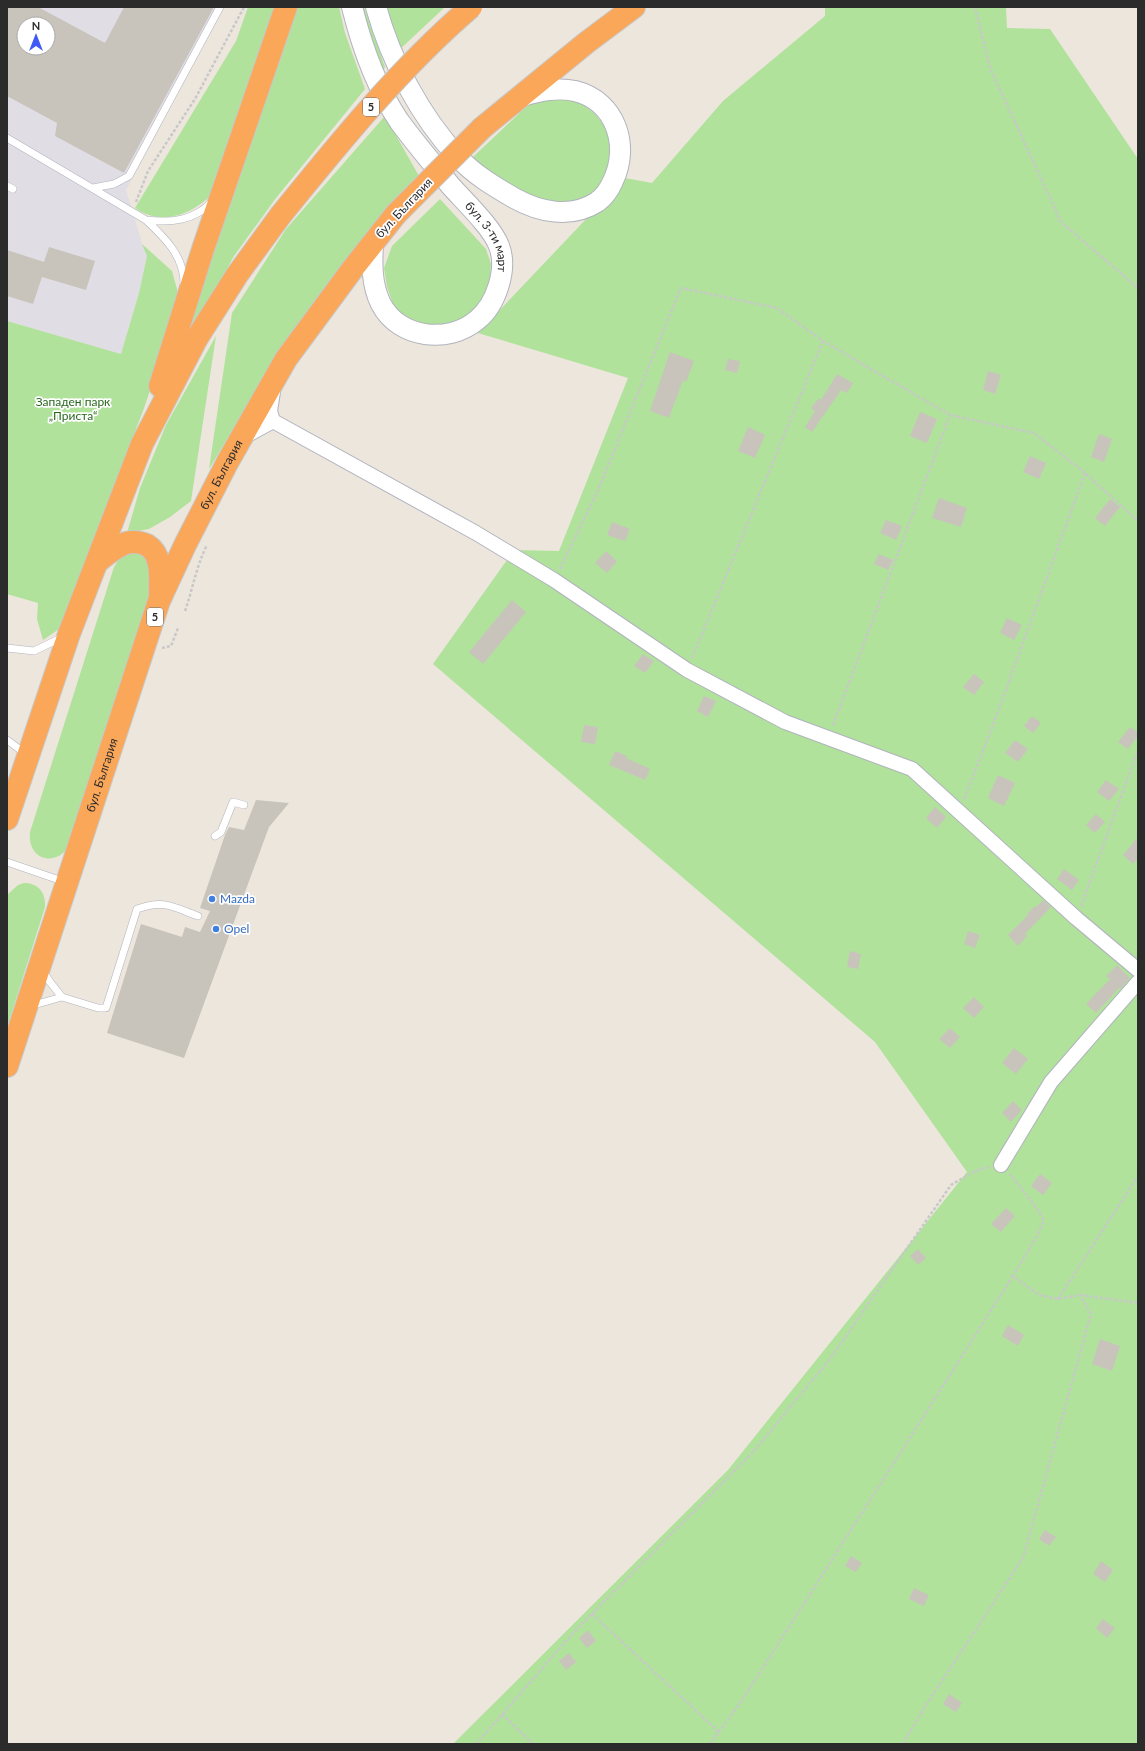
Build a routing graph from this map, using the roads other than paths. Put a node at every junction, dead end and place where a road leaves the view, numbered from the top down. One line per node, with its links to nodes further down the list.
1 (220, 7): 9 (lane)
2 (286, 7): 10 (highway)
3 (352, 7): 12 (main road, бул. 3-ти март)
4 (376, 7): 7 (main road)
5 (471, 7): 17 (highway, 5, bridge)
6 (634, 7): 7 (highway, бул. България / 5)
7 (522, 96): 12 (highway, бул. България / 5, bridge)
8 (7, 138): 9 (lane)
9 (93, 188): 11 (lane)
10 (224, 189): 11 (lane); 13 (highway)
11 (146, 220): 13 (lane)
12 (373, 242): 14 (highway, бул. България / 5)
13 (182, 317): 17 (highway)
14 (278, 372): 15 (street); 16 (highway, бул. България / 5)
15 (273, 421): 16 (street); 31 (street)
16 (240, 439): 19 (highway, бул. България / 5)
17 (142, 444): 18 (highway, 5)
18 (97, 562): 19 (highway); 20 (highway, 5)
19 (160, 601): 28 (highway, бул. България / 5)
20 (69, 634): 21 (lane); 23 (highway, 5)
21 (7, 648)
22 (7, 740): 23 (lane)
23 (27, 756): 25 (highway, 5)
24 (244, 805): 26 (lane)
25 (7, 819)
26 (216, 836)
27 (7, 862): 28 (lane)
28 (67, 883): 30 (highway, бул. България / 5)
29 (198, 916): 33 (lane)
30 (41, 962): 33 (lane); 34 (highway, бул. България / 5)
31 (1138, 970)
32 (1138, 982): 36 (street)
33 (62, 997): 34 (lane)
34 (25, 1010): 35 (highway, бул. България / 5)
35 (7, 1066)
36 (1001, 1164)

